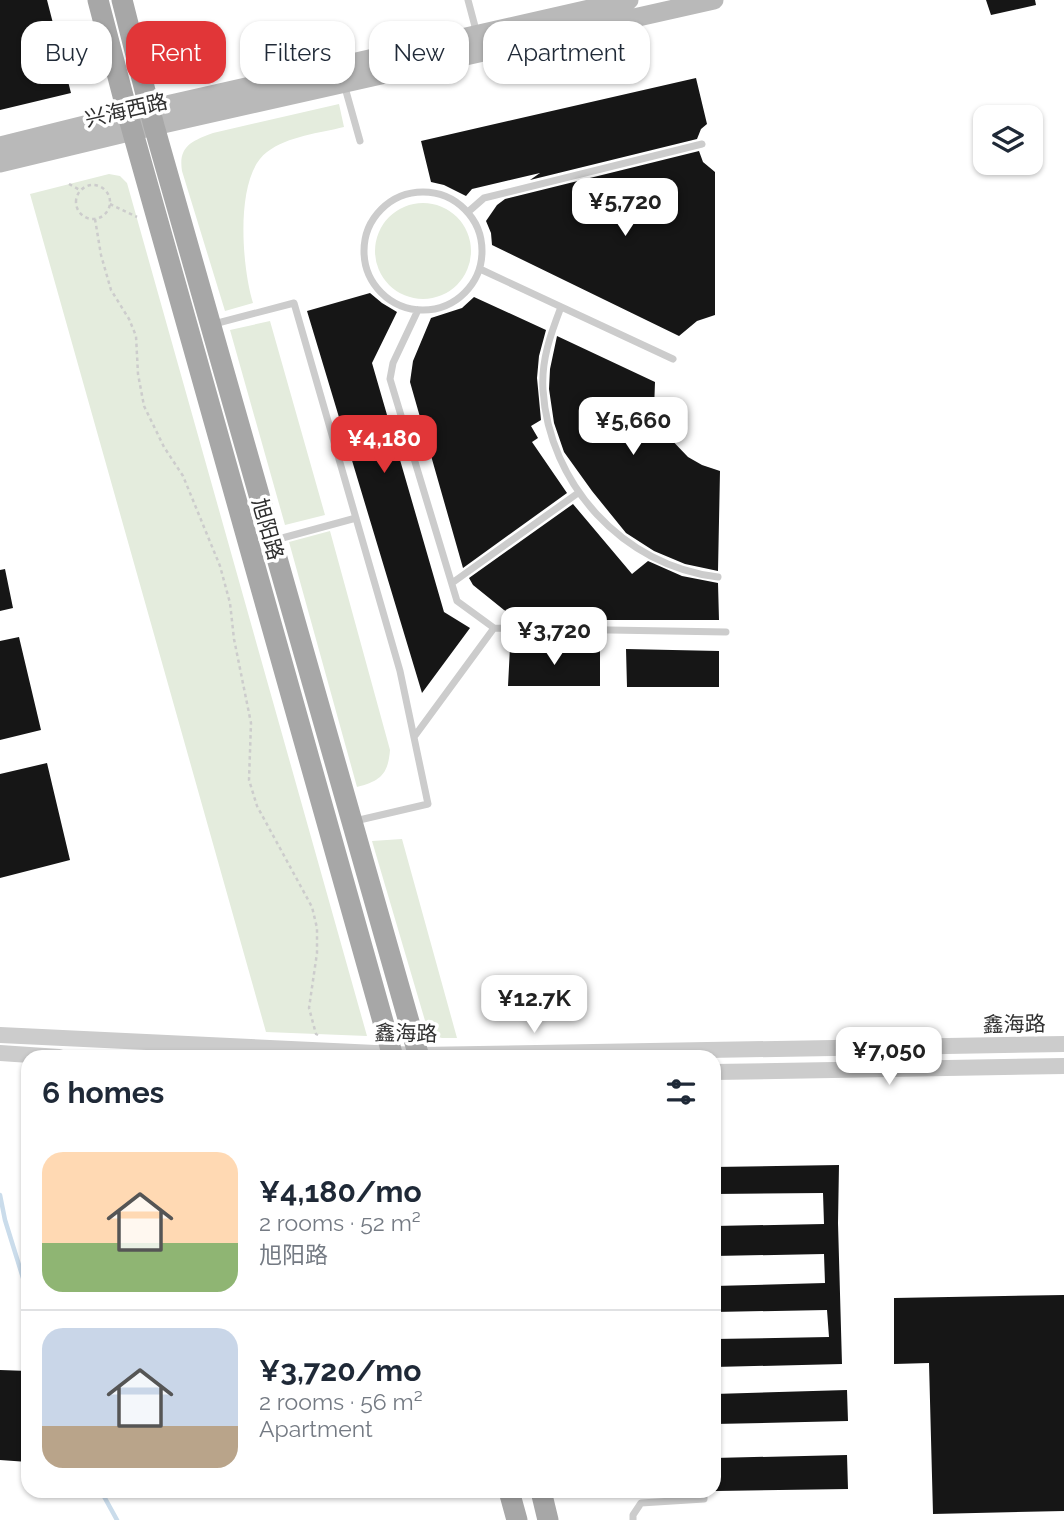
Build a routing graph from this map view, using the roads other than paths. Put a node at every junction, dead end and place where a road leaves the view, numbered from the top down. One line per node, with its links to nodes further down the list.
1 (99, 0): 10 (main road, 旭阳路)
2 (122, 0): 10 (main road, 旭阳路)
3 (468, 0): 6 (lane)
4 (629, 0): 6 (main road, 兴海西路)
5 (715, 0): 7 (main road, 兴海西路)
6 (477, 34): 10 (main road, 兴海西路)
7 (355, 81)
8 (339, 84): 10 (main road, 兴海西路)
9 (344, 84): 11 (lane)
10 (141, 120): 13 (main road, 兴海西路); 14 (main road, 兴海西路); 19 (main road, 旭阳路); 33 (main road, 旭阳路)
11 (360, 141)
12 (702, 144): 15 (lane)
13 (0, 146)
14 (0, 163)
15 (468, 212): 16 (lane); 18 (lane)
16 (480, 269): 17 (lane); 18 (lane)
17 (561, 307): 20 (lane); 21 (lane)
18 (418, 310): 25 (lane)
19 (210, 326): 22 (lane); 23 (main road, 旭阳路)
20 (673, 359)
21 (578, 493): 24 (lane); 25 (lane)
22 (356, 518): 23 (lane); 28 (lane)
23 (271, 541): 29 (main road, 旭阳路)
24 (718, 577)
25 (452, 583): 26 (lane)
26 (494, 628): 27 (lane); 28 (lane)
27 (726, 632)
28 (414, 737): 29 (lane)
29 (351, 822): 34 (main road, 旭阳路)
30 (1, 1035): 32 (street, 鑫海路)
31 (1064, 1044): 35 (street, 鑫海路)
32 (281, 1050)
33 (391, 1050)
34 (417, 1050)
35 (721, 1050)
36 (1, 1054): 37 (street)
37 (21, 1055)
38 (1064, 1066): 39 (street, 鑫海路)
39 (721, 1072)
40 (511, 1498): 43 (main road)
41 (543, 1498): 44 (main road)
42 (704, 1498): 45 (lane)
43 (517, 1520)
44 (548, 1520)
45 (633, 1520)

